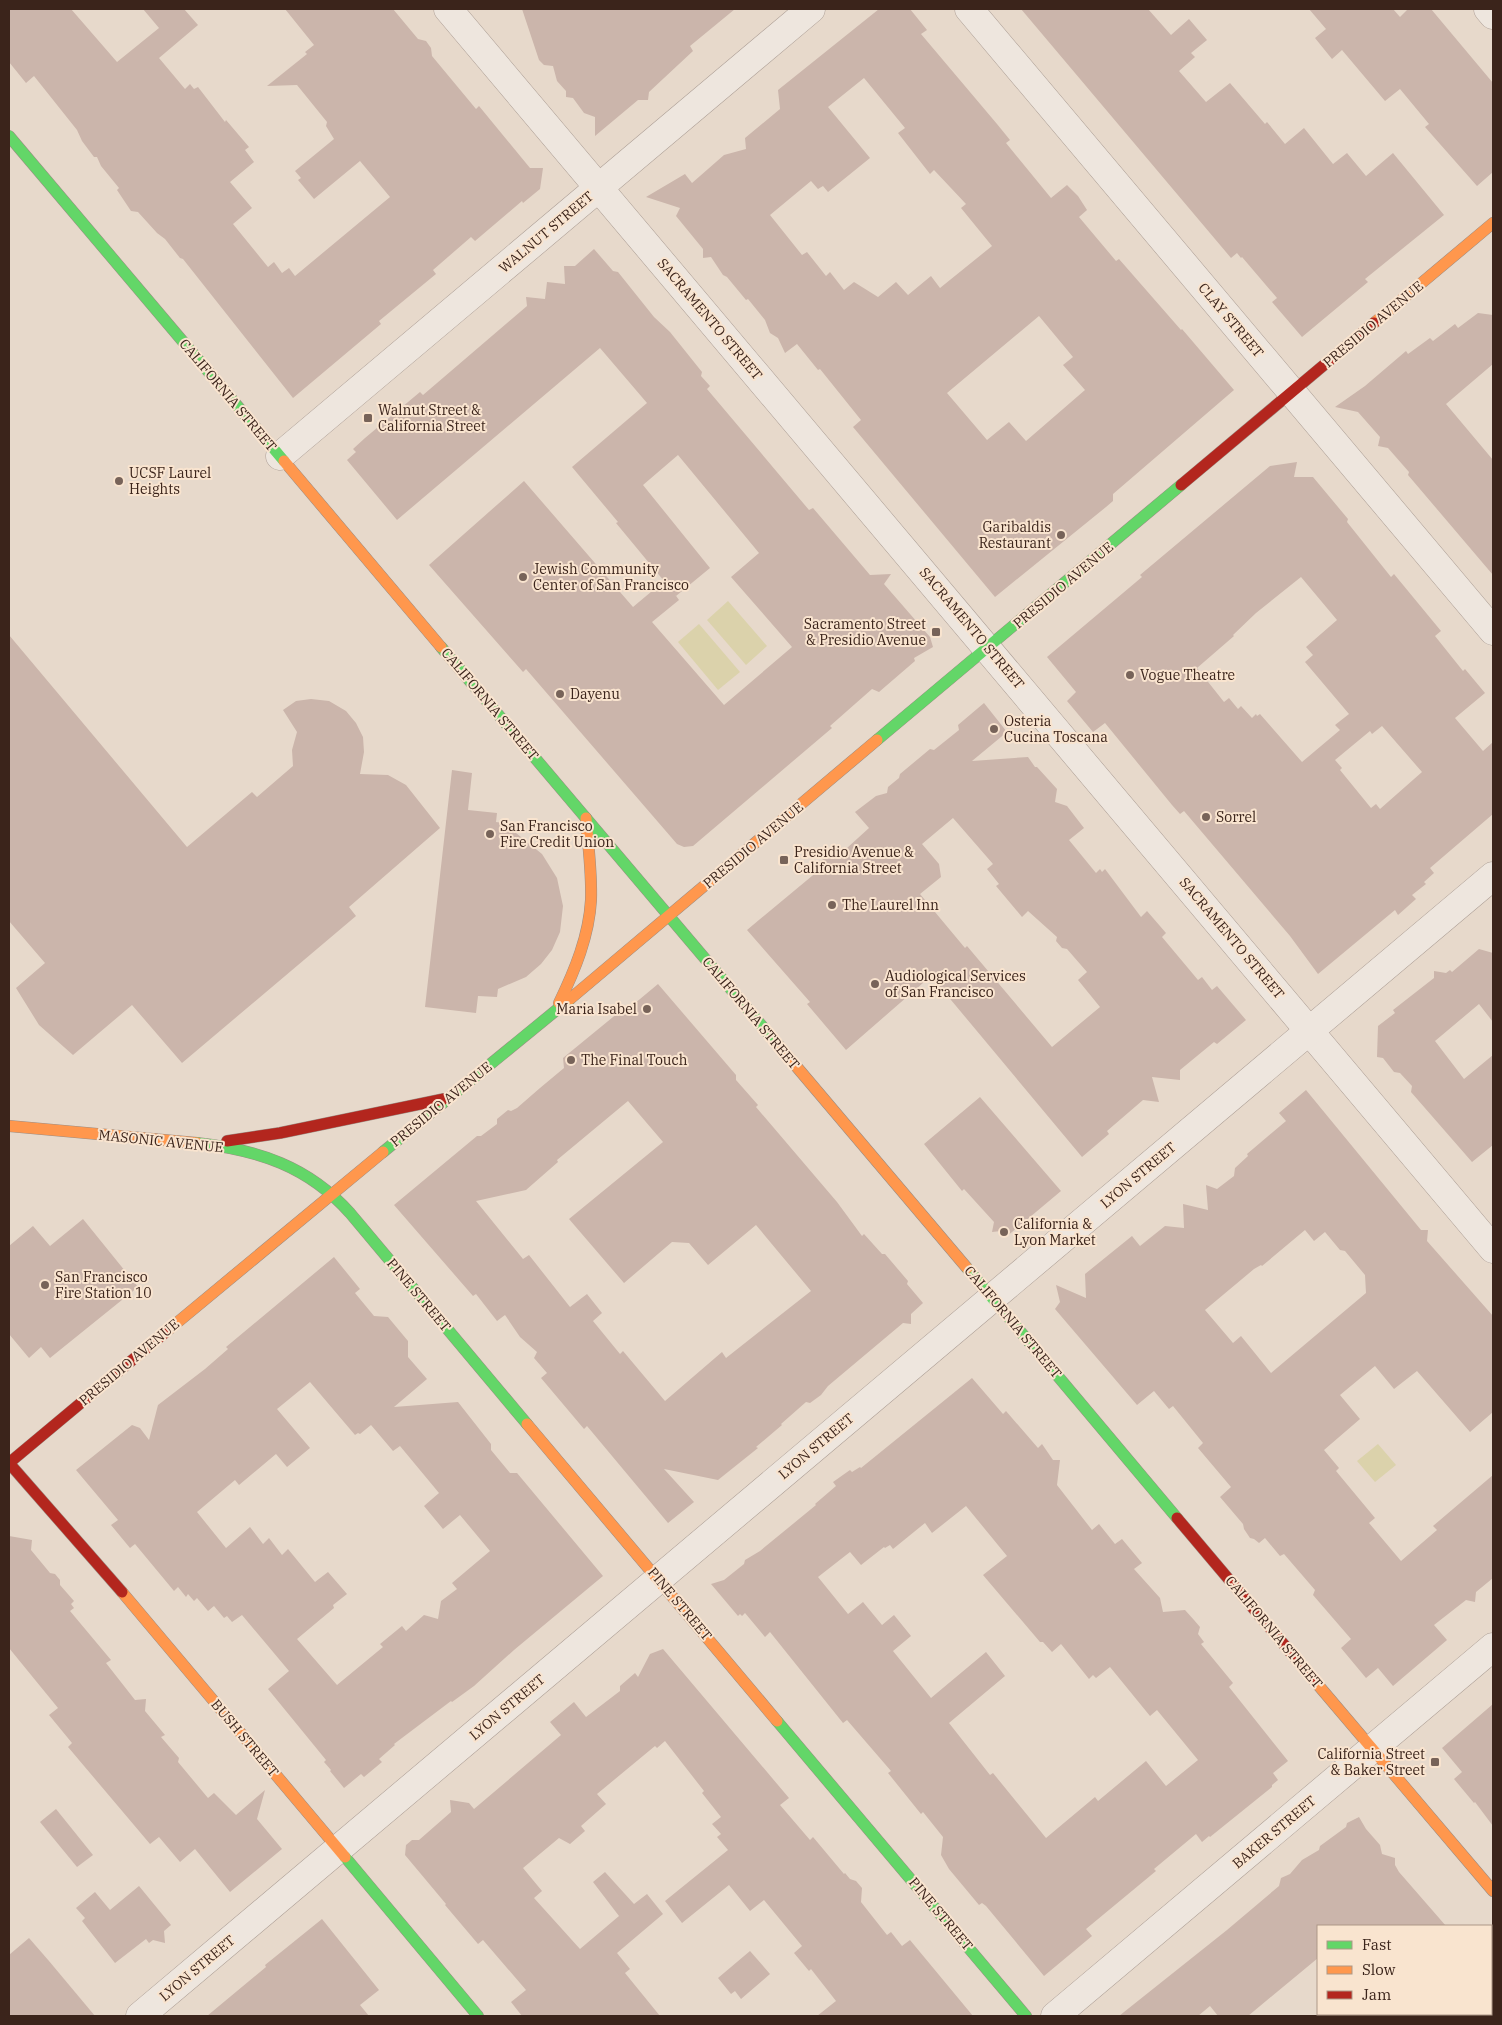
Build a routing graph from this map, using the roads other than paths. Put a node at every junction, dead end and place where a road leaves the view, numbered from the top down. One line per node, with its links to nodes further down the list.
1 (448, 9): 7 (street, SACRAMENTO STREET)
2 (811, 9): 7 (street, WALNUT STREET)
3 (969, 9): 9 (street, CLAY STREET)
4 (1488, 9): 5 (street)
5 (1493, 15)
6 (9, 136): 10 (main road, CALIFORNIA STREET)
7 (599, 188): 10 (street, WALNUT STREET); 12 (street, SACRAMENTO STREET)
8 (1493, 223): 9 (main road, PRESIDIO AVENUE)
9 (1292, 393): 11 (street, CLAY STREET); 12 (main road, PRESIDIO AVENUE)
10 (280, 456): 13 (main road, CALIFORNIA STREET)
11 (1493, 631)
12 (988, 648): 15 (main road, PRESIDIO AVENUE); 17 (street, SACRAMENTO STREET)
13 (586, 818): 15 (main road, CALIFORNIA STREET); 16 (main road)
14 (1493, 876): 17 (street, LYON STREET)
15 (669, 916): 16 (main road, PRESIDIO AVENUE); 23 (main road, CALIFORNIA STREET)
16 (555, 1011): 18 (main road, PRESIDIO AVENUE)
17 (1310, 1030): 22 (street, SACRAMENTO STREET); 23 (street, LYON STREET)
18 (448, 1098): 20 (main road); 21 (main road, PRESIDIO AVENUE)
19 (9, 1126): 20 (main road, MASONIC AVENUE)
20 (210, 1144): 21 (main road, MASONIC AVENUE)
21 (332, 1194): 24 (main road, PRESIDIO AVENUE); 25 (main road, PINE STREET)
22 (1493, 1248)
23 (992, 1298): 25 (street, LYON STREET); 27 (main road, CALIFORNIA STREET)
24 (9, 1463): 28 (main road, BUSH STREET)
25 (659, 1579): 28 (street, LYON STREET); 32 (main road, PINE STREET)
26 (1493, 1647): 27 (street, BAKER STREET)
27 (1373, 1748): 29 (main road, CALIFORNIA STREET); 33 (street, BAKER STREET)
28 (338, 1849): 30 (street, LYON STREET); 31 (main road, BUSH STREET)
29 (1493, 1891)
30 (140, 2016)
31 (478, 2016)
32 (1026, 2016)
33 (1055, 2016)

